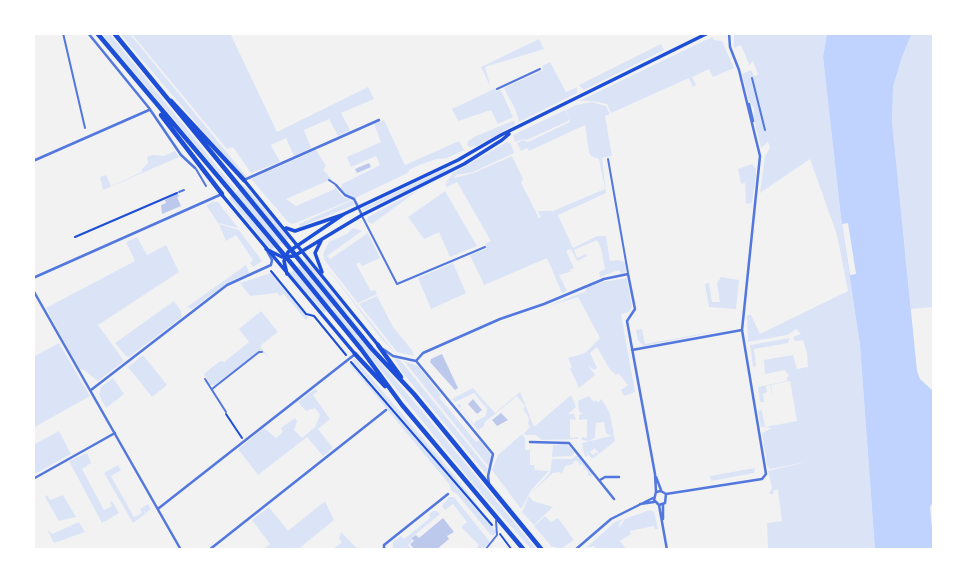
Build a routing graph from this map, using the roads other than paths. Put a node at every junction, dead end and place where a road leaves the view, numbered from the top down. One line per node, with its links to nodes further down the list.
1 (63, 33): 14 (street)
2 (88, 33): 12 (street)
3 (97, 33): 11 (main road)
4 (114, 33): 9 (main road)
5 (708, 33): 16 (main road)
6 (729, 33): 42 (street)
7 (540, 69): 10 (street)
8 (752, 78): 15 (street)
9 (152, 79): 20 (main road); 51 (main road)
10 (497, 89)
11 (151, 99): 26 (main road); 52 (main road)
12 (150, 109): 18 (street); 19 (street)
13 (379, 120): 20 (street)
14 (85, 128)
15 (765, 130)
16 (509, 133): 27 (main road); 29 (main road)
17 (608, 159): 38 (street)
18 (33, 161)
19 (195, 168): 23 (street)
20 (244, 180): 30 (main road)
21 (329, 180): 22 (street)
22 (336, 185): 27 (street)
23 (206, 186)
24 (184, 190): 25 (street)
25 (179, 192)
26 (222, 194): 34 (main road); 39 (street)
27 (358, 207): 28 (main road); 29 (street)
28 (344, 214): 30 (main road); 32 (main road)
29 (362, 215): 31 (main road); 33 (street)
30 (284, 227): 32 (main road)
31 (326, 236): 35 (main road); 40 (main road)
32 (298, 244): 35 (main road); 36 (main road)
33 (485, 247)
34 (266, 249): 36 (main road); 37 (main road); 50 (street)
35 (302, 251): 36 (main road); 40 (main road)
36 (285, 258): 37 (main road)
37 (287, 274): 46 (main road)
38 (628, 274): 44 (street); 47 (street)
39 (33, 278)
40 (326, 281): 43 (main road)
41 (33, 289): 50 (street)
42 (742, 330): 44 (street); 63 (street)
43 (378, 345): 47 (street); 51 (main road)
44 (632, 350): 61 (street)
45 (262, 352): 49 (street)
46 (355, 354): 52 (main road); 68 (street)
47 (416, 361): 60 (street)
48 (205, 379): 49 (street)
49 (212, 388): 54 (street)
50 (90, 390): 55 (street)
51 (414, 394): 60 (main road)
52 (402, 405): 70 (main road)
53 (386, 410): 74 (street)
54 (226, 412)
55 (115, 433): 58 (street); 68 (street)
56 (530, 442): 59 (street)
57 (619, 477): 59 (street)
58 (33, 479)
59 (600, 480): 64 (street)
60 (489, 484): 78 (main road)
61 (659, 491): 63 (street); 65 (street)
62 (448, 494): 71 (street)
63 (667, 497): 66 (street)
64 (614, 499)
65 (654, 500): 66 (street); 69 (street)
66 (661, 505): 79 (street)
67 (620, 508): 69 (street)
68 (159, 509): 73 (street)
69 (622, 513): 72 (street)
70 (495, 516): 76 (street); 77 (main road)
71 (386, 549): 75 (street)
72 (575, 549)
73 (181, 550)
74 (209, 550)
75 (378, 550)
76 (485, 550)
77 (524, 550)
78 (542, 550)
79 (667, 550)

